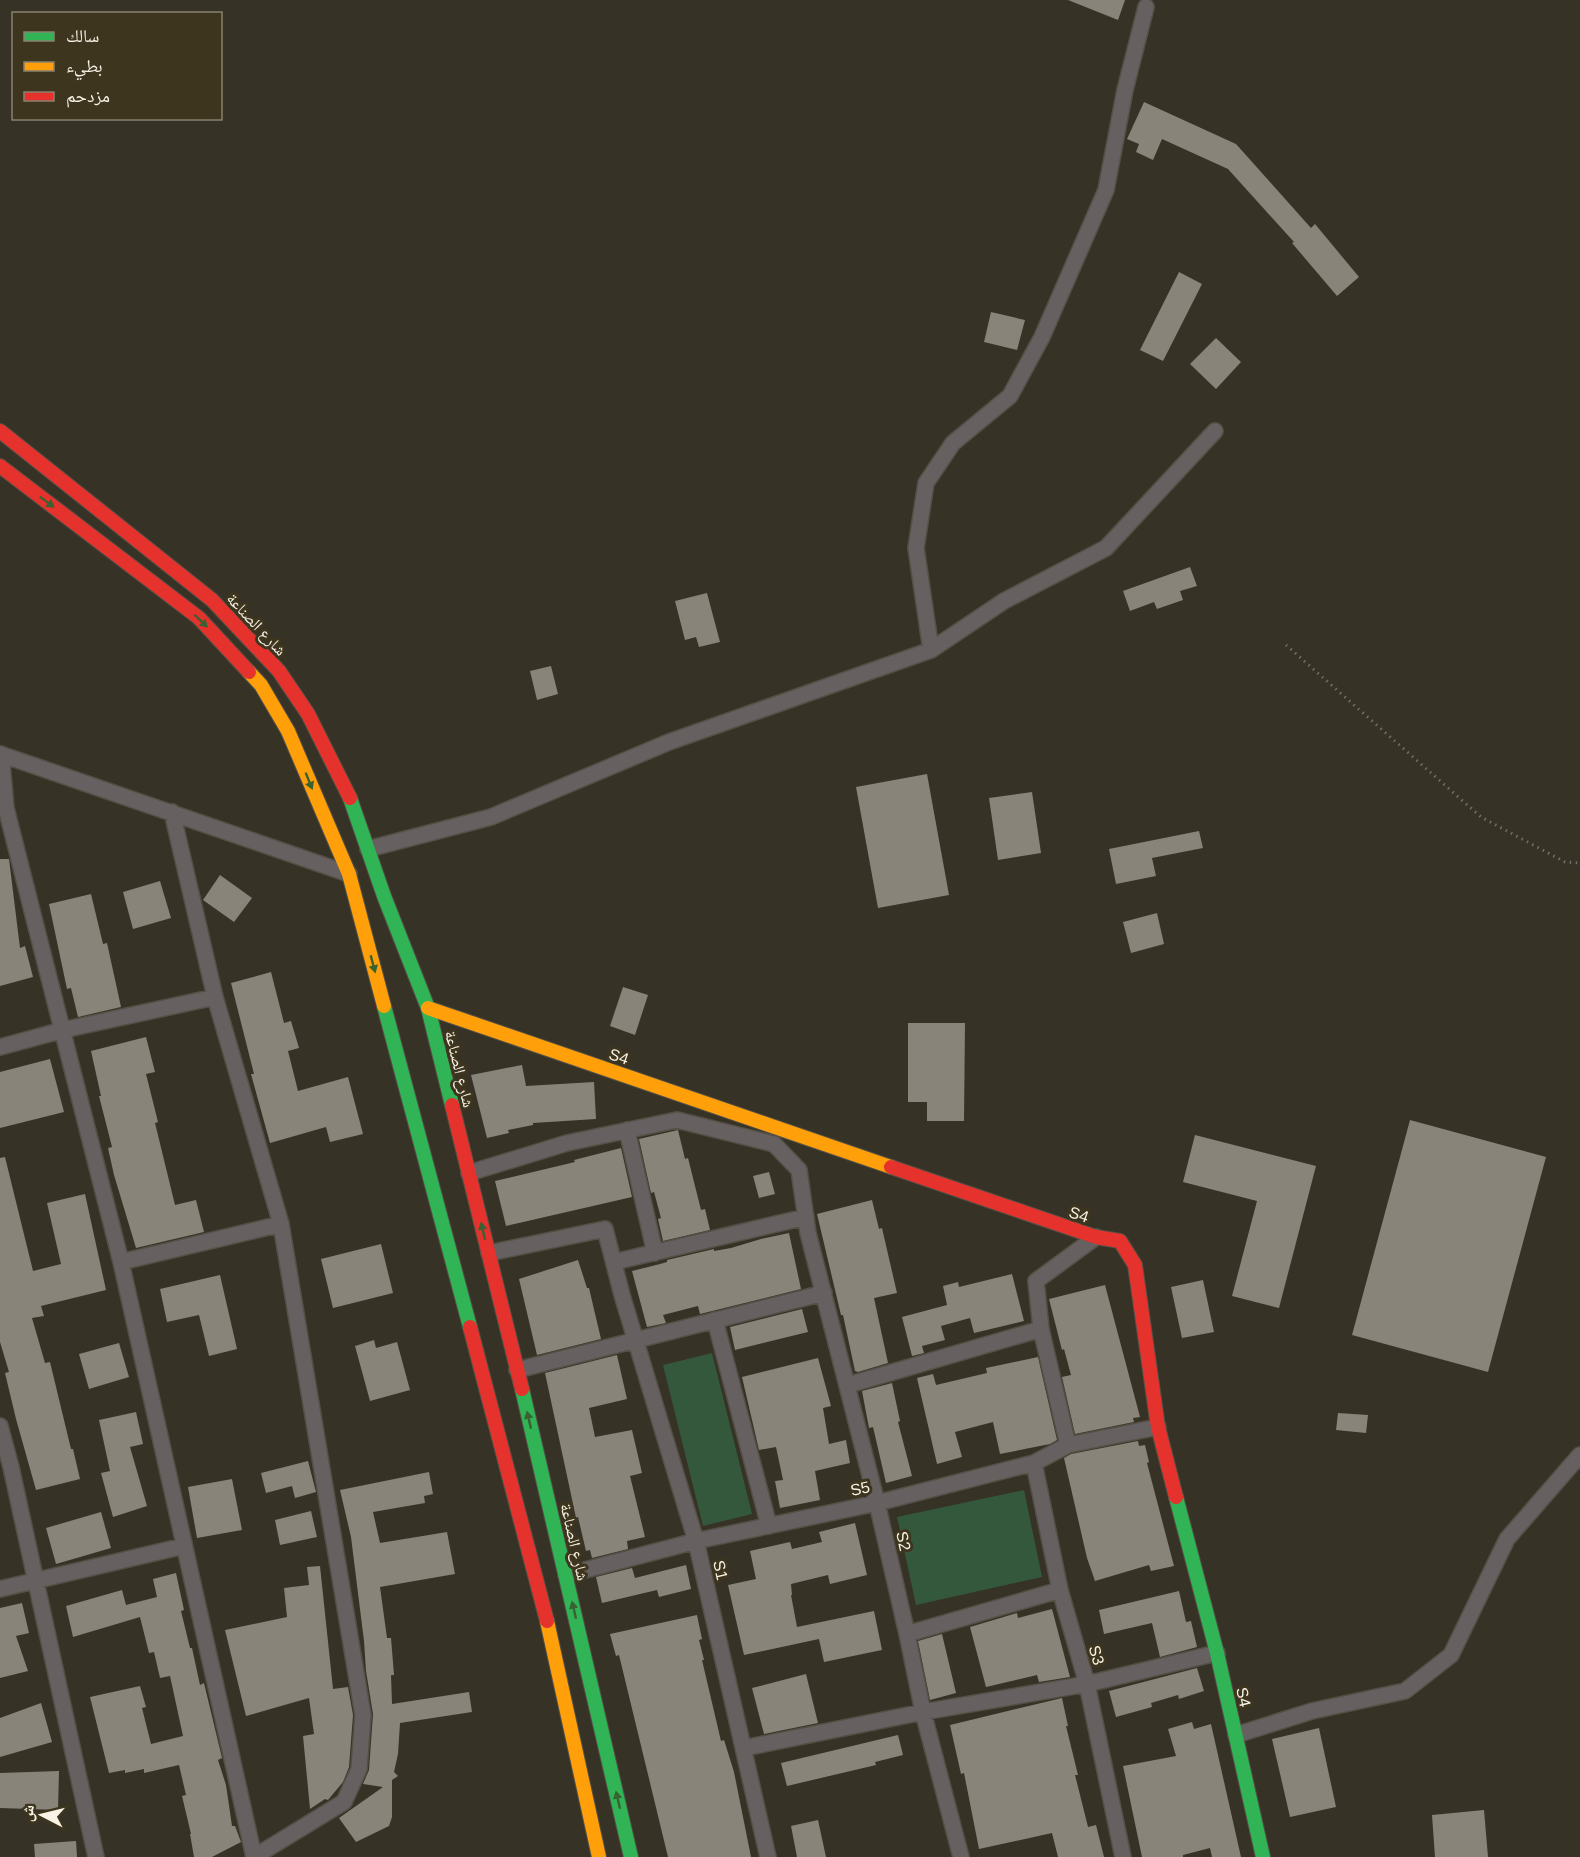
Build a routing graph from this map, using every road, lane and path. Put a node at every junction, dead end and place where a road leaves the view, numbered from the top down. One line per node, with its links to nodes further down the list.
1 (1146, 7): 6 (street)
2 (0, 431): 9 (main road, شارع الصناعة)
3 (1215, 431): 6 (street)
4 (0, 466): 11 (main road, one-way to 11)
5 (1286, 645): 10 (path)
6 (931, 650): 9 (street)
7 (0, 754): 8 (street); 14 (street)
8 (172, 812): 11 (street); 12 (street)
9 (368, 849): 13 (main road, شارع الصناعة)
10 (1580, 863)
11 (349, 874): 53 (main road, one-way to 53)
12 (215, 997): 14 (street); 19 (street)
13 (428, 1008): 17 (main road, شارع الصناعة); 20 (main road, S4)
14 (63, 1030): 15 (street); 23 (street)
15 (0, 1047)
16 (627, 1130): 17 (street, S2); 18 (street, S2); 21 (street)
17 (469, 1173): 22 (main road, شارع الصناعة, one-way to 17)
18 (806, 1217): 21 (street); 25 (street, S2)
19 (281, 1224): 23 (street); 52 (street)
20 (1096, 1237): 27 (street); 32 (main road, S4)
21 (655, 1252): 24 (street)
22 (489, 1253): 24 (street, S1); 29 (main road, شارع الصناعة)
23 (121, 1262): 40 (street)
24 (614, 1262): 28 (street, S1)
25 (824, 1293): 26 (street); 30 (street, S2)
26 (716, 1320): 28 (street); 38 (street)
27 (1041, 1329): 30 (street); 33 (street)
28 (636, 1340): 29 (street); 39 (street, S1)
29 (517, 1370): 41 (main road, شارع الصناعة, one-way to 29)
30 (848, 1385): 37 (street, S2)
31 (0, 1426): 36 (street)
32 (1158, 1427): 33 (street, S5); 46 (main road, S4)
33 (1068, 1445): 35 (street, S5)
34 (1580, 1455): 49 (street)
35 (1034, 1463): 37 (street, S5); 44 (street, S3)
36 (6, 1468): 42 (street)
37 (877, 1503): 38 (street, S5); 45 (street, S2)
38 (769, 1526): 39 (street, S5)
39 (696, 1541): 41 (street, S5); 50 (street, S1)
40 (184, 1546): 42 (street); 52 (street)
41 (566, 1575): 54 (main road, شارع الصناعة, one-way to 41)
42 (36, 1580): 43 (street); 51 (street)
43 (0, 1589)
44 (1060, 1590): 45 (street); 47 (street, S3)
45 (907, 1634): 48 (street, S2)
46 (1217, 1653): 47 (street); 49 (main road, S4)
47 (1087, 1684): 48 (street); 57 (street, S3)
48 (923, 1712): 50 (street); 56 (street, S2)
49 (1236, 1735): 58 (main road, S4)
50 (744, 1748): 55 (street, S1)
51 (96, 1857)
52 (254, 1857)
53 (598, 1857)
54 (631, 1857)
55 (768, 1857)
56 (961, 1857)
57 (1123, 1857)
58 (1263, 1857)

